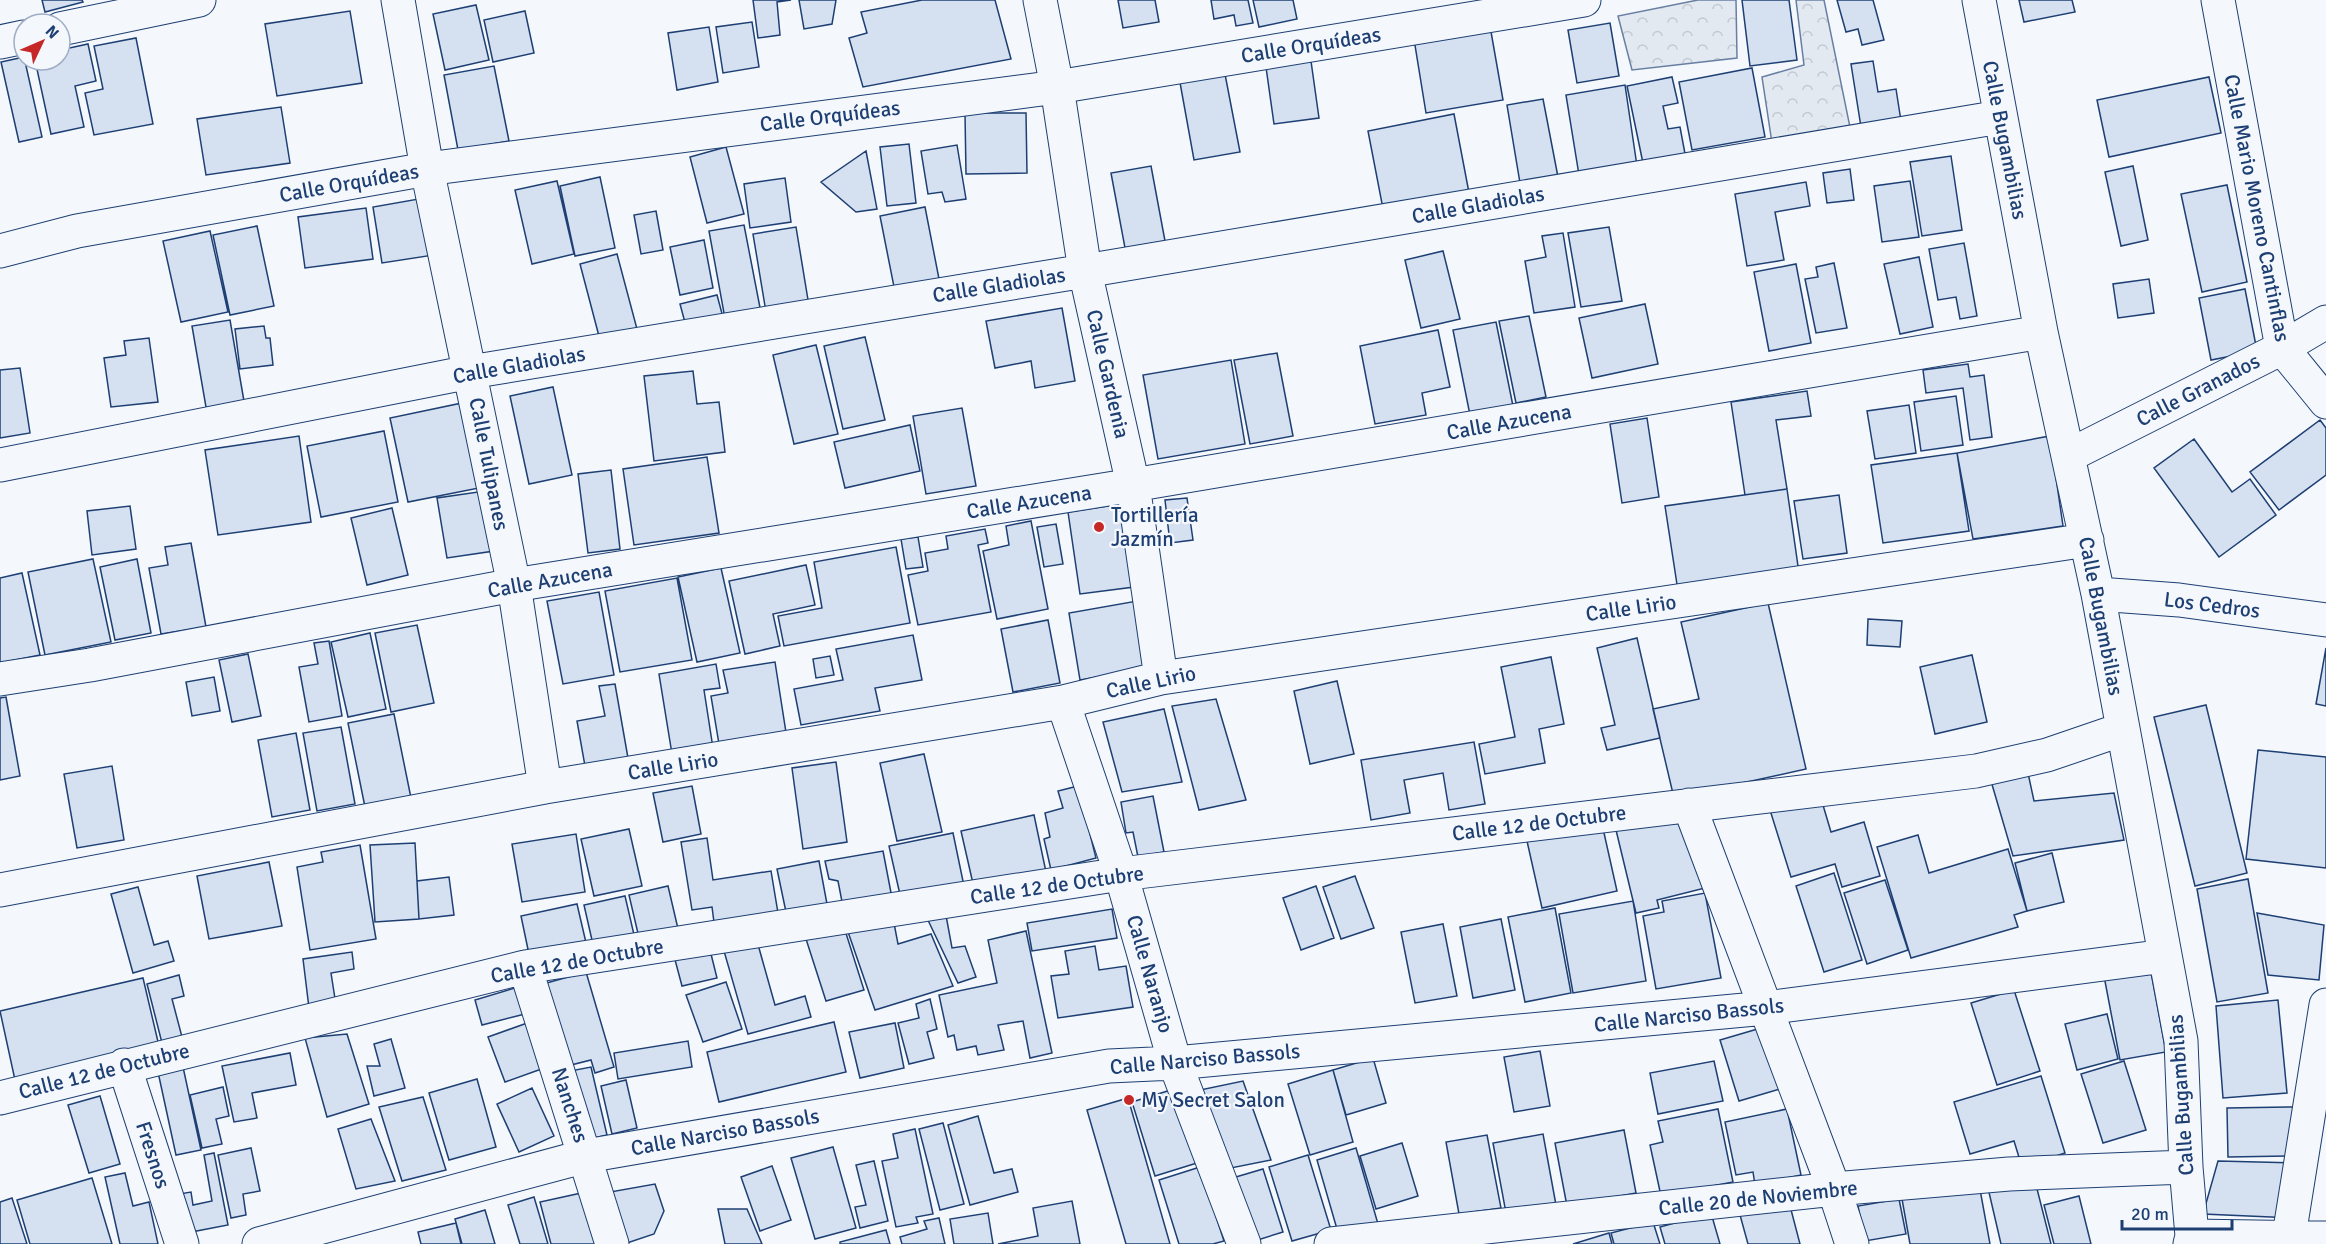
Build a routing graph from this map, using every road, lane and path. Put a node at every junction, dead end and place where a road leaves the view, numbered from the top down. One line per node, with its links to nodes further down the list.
1 (199, 0): 7 (street)
2 (398, 0): 10 (street, Calle Tulipanes)
3 (1040, 0): 8 (street, Calle Gardenia)
4 (1584, 0): 8 (street, Calle Orquídeas)
5 (1979, 0): 9 (street, Calle Bugambilias)
6 (2218, 0): 15 (street, Calle Mario Moreno Cantinflas)
7 (72, 26)
8 (1057, 87): 10 (street, Calle Orquídeas); 12 (street, Calle Gardenia)
9 (2000, 117): 12 (street, Calle Gladiolas); 14 (street, Calle Bugambilias)
10 (427, 169): 11 (street, Calle Orquídeas); 16 (street, Calle Tulipanes)
11 (0, 251)
12 (1085, 271): 16 (street, Calle Gladiolas); 20 (street, Calle Gardenia)
13 (2326, 322): 15 (street, Calle Granados)
14 (2041, 332): 18 (street, Calle Bugambilias); 20 (street, Calle Azucena)
15 (2283, 348): 17 (street, Calle Mario Moreno Cantinflas); 18 (street, Calle Granados)
16 (470, 372): 19 (street, Calle Gladiolas); 22 (street, Calle Tulipanes)
17 (2326, 402)
18 (2068, 456): 21 (street, Calle Bugambilias)
19 (0, 465)
20 (1133, 485): 22 (street, Calle Azucena); 25 (street, Calle Gardenia)
21 (2087, 540): 23 (street, Calle Bugambilias); 25 (street, Calle Lirio)
22 (514, 585): 26 (street, Calle Azucena); 29 (street, Calle Tulipanes)
23 (2098, 594): 24 (street, Los Cedros); 28 (street, Calle Bugambilias)
24 (2326, 620)
25 (1161, 678): 27 (street, Calle Lirio)
26 (0, 679)
27 (1063, 702): 29 (street, Calle Lirio); 31 (street, Calle Naranjo)
28 (2123, 729): 30 (street, Calle 12 de Octubre); 33 (street, Calle Bugambilias)
29 (545, 787): 32 (street, Calle Lirio)
30 (1689, 805): 31 (street, Calle 12 de Octubre); 36 (street)
31 (1121, 874): 34 (street, Calle 12 de Octubre); 37 (street, Calle Naranjo)
32 (0, 890)
33 (2165, 956): 36 (street, Calle Narciso Bassols); 41 (street, Calle Bugambilias)
34 (525, 967): 38 (street, Calle 12 de Octubre); 40 (street, Nanches)
35 (2326, 1005): 43 (street)
36 (1766, 1008): 37 (street, Calle Narciso Bassols); 42 (street)
37 (1175, 1063): 40 (street, Calle Narciso Bassols); 49 (street, Calle Naranjo)
38 (124, 1065): 39 (street, Calle 12 de Octubre); 46 (street, Fresnos)
39 (0, 1098)
40 (586, 1156): 47 (street, Calle Narciso Bassols); 48 (street, Nanches)
41 (2186, 1167): 42 (street, Calle 20 de Noviembre); 45 (street, Calle Bugambilias)
42 (1834, 1189): 50 (street, Calle 20 de Noviembre); 51 (street)
43 (2289, 1236): 44 (street); 45 (street)
44 (2326, 1238)
45 (2191, 1240)
46 (182, 1244)
47 (260, 1244)
48 (612, 1244)
49 (1244, 1244)
50 (1331, 1244)
51 (1852, 1244)

